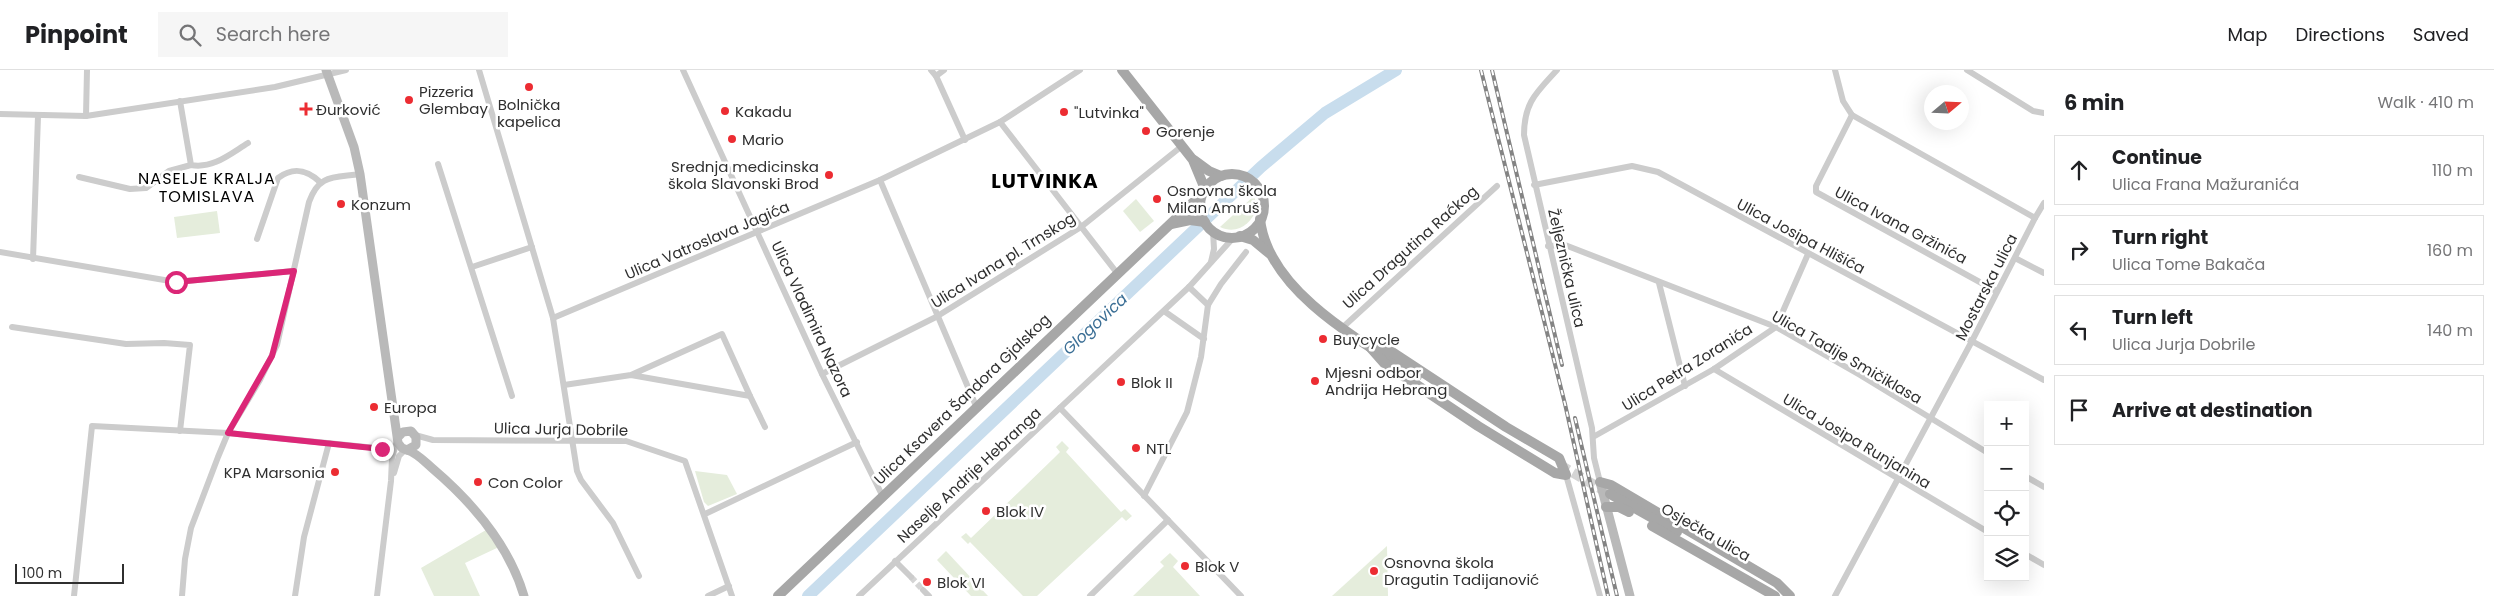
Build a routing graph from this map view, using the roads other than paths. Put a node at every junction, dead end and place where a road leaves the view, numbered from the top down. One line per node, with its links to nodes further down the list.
1 (87, 70): 19 (street)
2 (346, 70): 12 (street)
3 (479, 70): 46 (street)
4 (683, 70): 42 (street, Ulica Vladimira Nazora)
5 (931, 70): 13 (street)
6 (944, 70): 13 (street)
7 (1080, 70): 20 (street, Ulica Vatroslava Jagića)
8 (1122, 70): 23 (main road)
9 (1558, 70): 32 (street, Željeznička ulica)
10 (1835, 70): 17 (street)
11 (1967, 70): 15 (street)
12 (327, 72): 14 (street); 27 (main road)
13 (936, 76): 21 (street)
14 (180, 101): 19 (street); 26 (street)
15 (2044, 113)
16 (0, 114): 18 (street)
17 (1852, 115): 37 (street); 60 (street, Ulica Ivana Gržinića)
18 (38, 116): 19 (street); 52 (street)
19 (86, 116)
20 (1000, 122): 21 (street, Ulica Vatroslava Jagića); 40 (street)
21 (966, 140): 30 (street, Ulica Vatroslava Jagića)
22 (248, 143): 26 (street)
23 (1182, 146): 24 (main road); 40 (street, Ulica Ivana pl. Trnskog)
24 (1193, 160): 28 (main road); 34 (main road)
25 (438, 164): 54 (street)
26 (191, 165): 29 (street)
27 (360, 174): 31 (street); 75 (main road)
28 (1221, 176): 34 (main road); 38 (main road)
29 (79, 177)
30 (880, 180): 42 (street, Ulica Vatroslava Jagića); 63 (street)
31 (320, 182): 44 (street); 55 (street)
32 (1534, 184): 45 (street, Željeznička ulica); 49 (street, Ulica Josipa Hlišića)
33 (1497, 186): 67 (street, Ulica Dragutina Raćkog)
34 (1204, 191): 39 (main road, Ulica Ksavera Šandora Gjalskog); 41 (main road)
35 (2044, 203): 37 (street, Mostarska ulica)
36 (2044, 216): 37 (street)
37 (2035, 218): 51 (street, Mostarska ulica)
38 (1260, 219): 43 (main road); 50 (main road)
39 (1168, 225): 41 (main road); 56 (main road, Ulica Ksavera Šandora Gjalskog)
40 (1081, 227): 56 (street); 63 (street, Ulica Ivana pl. Trnskog)
41 (1209, 227): 43 (main road); 53 (street)
42 (757, 233): 64 (street, Ulica Vatroslava Jagića); 72 (street, Ulica Vladimira Nazora)
43 (1237, 237): 50 (main road); 53 (street, Naselje Andrije Hebranga)
44 (257, 239)
45 (1548, 246): 58 (street, Ulica Tadije Smičiklasa); 87 (street, Željeznička ulica)
46 (532, 247): 54 (street); 64 (street)
47 (0, 252): 52 (street)
48 (1246, 252): 61 (street)
49 (1808, 254): 66 (street, Ulica Petra Zoranića); 69 (street, Ulica Josipa Hlišića)
50 (1272, 257): 67 (main road)
51 (2015, 258): 57 (street); 60 (street, Mostarska ulica)
52 (33, 259): 55 (street)
53 (1210, 264): 59 (street, Naselje Andrije Hebranga)
54 (472, 267): 78 (street)
55 (294, 271): 85 (street)
56 (1117, 273): 80 (main road, Ulica Ksavera Šandora Gjalskog)
57 (2044, 273)
58 (1659, 283): 66 (street, Ulica Tadije Smičiklasa); 77 (street)
59 (1189, 287): 61 (street); 62 (street, Naselje Andrije Hebranga)
60 (1996, 291): 69 (street, Mostarska ulica)
61 (1208, 305): 68 (street)
62 (1164, 310): 68 (street); 81 (street, Naselje Andrije Hebranga)
63 (936, 317): 72 (street, Ulica Ivana pl. Trnskog); 80 (street)
64 (553, 318): 76 (street)
65 (12, 327): 84 (street)
66 (1776, 327): 71 (street, Ulica Petra Zoranića); 82 (street, Ulica Tadije Smičiklasa)
67 (1342, 328): 70 (main road)
68 (1204, 339): 106 (street)
69 (1972, 341): 74 (street, Ulica Josipa Hlišića); 82 (street, Mostarska ulica)
70 (1369, 346): 96 (main road); 98 (main road); 98 (main road)
71 (1714, 369): 77 (street, Ulica Petra Zoranića); 100 (street, Ulica Josipa Runjanina)
72 (822, 374): 91 (street, Ulica Vladimira Nazora)
73 (631, 375): 76 (street); 79 (street); 79 (street)
74 (2044, 380)
75 (391, 383): 86 (main road); 88 (main road)
76 (564, 385): 90 (street)
77 (1685, 386): 87 (street, Ulica Petra Zoranića)
78 (512, 396)
79 (750, 396): 83 (street)
80 (976, 406): 105 (main road, Ulica Ksavera Šandora Gjalskog)
81 (1060, 408): 106 (street, Naselje Andrije Hebranga); 112 (street, Naselje Andrije Hebranga)
82 (1930, 419): 95 (street, Ulica Tadije Smičiklasa); 100 (street, Mostarska ulica)
83 (765, 428)
84 (180, 431): 85 (street); 118 (street)
85 (228, 433): 92 (street); 119 (street)
86 (412, 433): 88 (main road); 89 (street, Ulica Jurja Dobrile); 93 (main road)
87 (1593, 437): 102 (street, Željeznička ulica)
88 (397, 440): 92 (street); 94 (main road); 101 (street)
89 (433, 440): 90 (street, Ulica Jurja Dobrile); 93 (street, Ulica Jurja Dobrile)
90 (571, 440): 108 (street, Ulica Jurja Dobrile); 114 (street)
91 (856, 442): 105 (street, Ulica Vladimira Nazora); 108 (street)
92 (329, 443): 120 (street)
93 (416, 445): 94 (main road); 97 (main road)
94 (406, 450): 97 (main road); 101 (street)
95 (1984, 451)
96 (1557, 464)
97 (435, 470): 122 (main road)
98 (1566, 475): 130 (street)
99 (2029, 478): 103 (street)
100 (1896, 479): 110 (street, Ulica Josipa Runjanina); 134 (street, Mostarska ulica)
101 (391, 481): 121 (street)
102 (1600, 482): 107 (main road); 133 (main road)
103 (2044, 487)
104 (1610, 494): 133 (main road, Osječka ulica)
105 (883, 496): 125 (main road, Ulica Ksavera Šandora Gjalskog)
106 (1144, 496): 109 (street, Naselje Andrije Hebranga)
107 (1606, 507): 131 (main road); 132 (main road)
108 (705, 514): 116 (street)
109 (1168, 520): 128 (street); 129 (street, Naselje Andrije Hebranga)
110 (1984, 530)
111 (2029, 556): 113 (street)
112 (895, 561): 115 (street, Naselje Andrije Hebranga); 126 (street, Naselje Andrije Hebranga)
113 (2044, 565)
114 (639, 576)
115 (911, 577)
116 (729, 586): 123 (street); 124 (street)
117 (923, 590): 127 (street)
118 (74, 596)
119 (182, 596)
120 (295, 596)
121 (377, 596)
122 (524, 596)
123 (708, 596)
124 (732, 596)
125 (778, 596)
126 (860, 596)
127 (929, 596)
128 (1090, 596)
129 (1241, 596)
130 (1600, 596)
131 (1630, 596)
132 (1775, 596)
133 (1789, 596)
134 (1834, 596)

